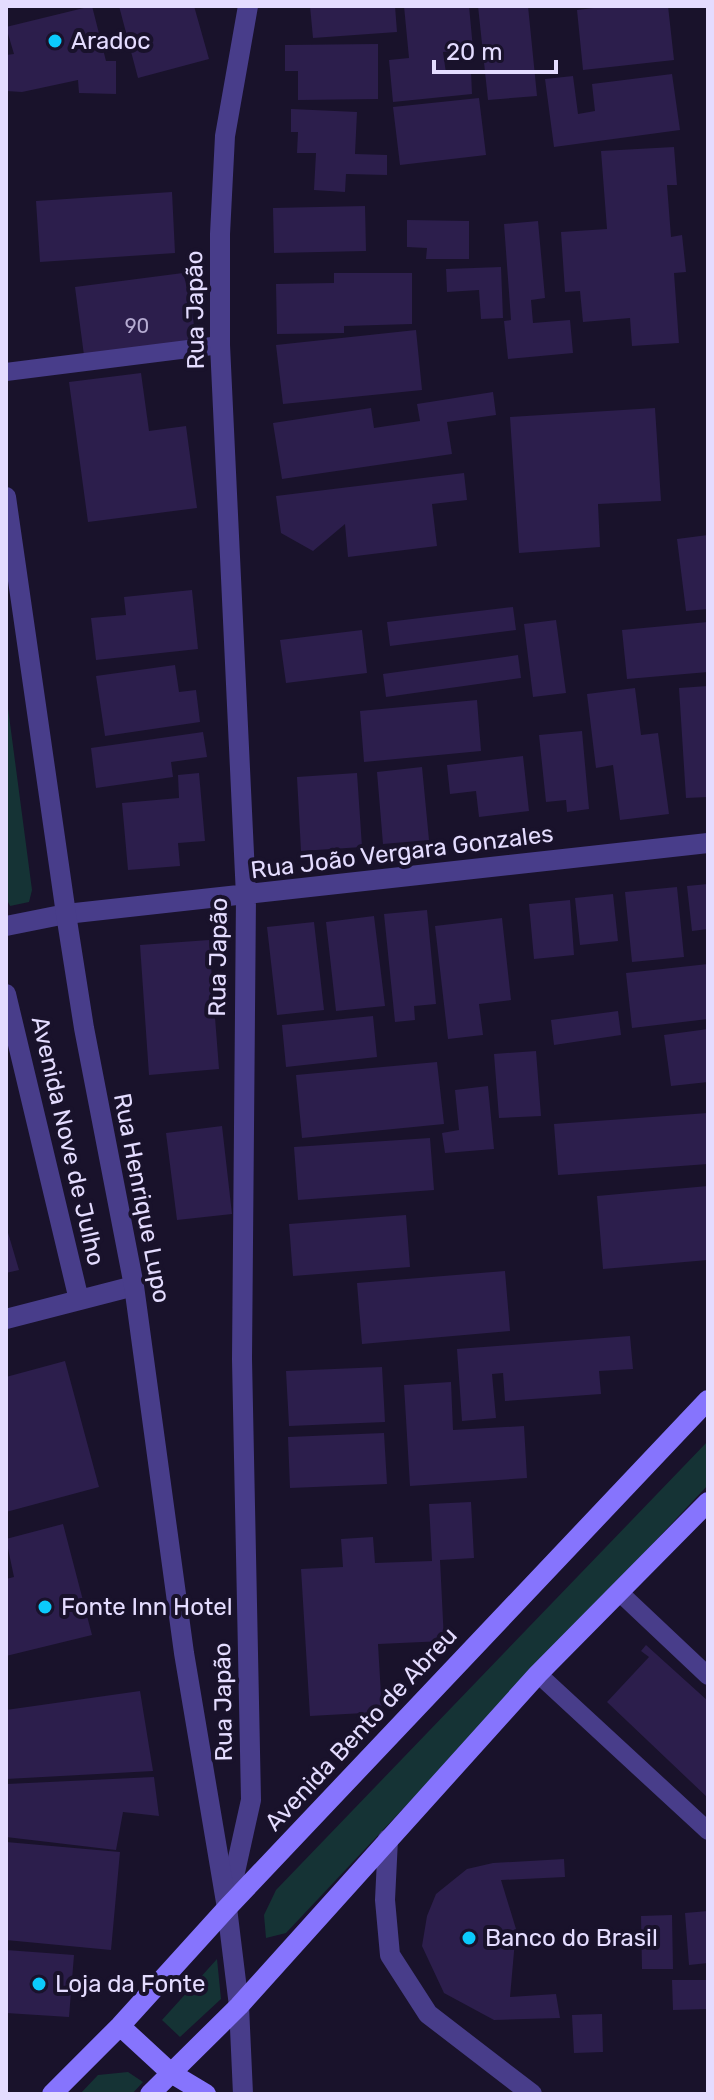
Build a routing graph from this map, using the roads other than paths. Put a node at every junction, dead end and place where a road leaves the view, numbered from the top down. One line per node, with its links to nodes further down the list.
1 (248, 6): 2 (street, Rua Japão)
2 (220, 345): 3 (lane); 6 (street, Rua Japão)
3 (6, 372)
4 (6, 497): 7 (street, Rua Henrique Lupo)
5 (708, 843): 6 (street, Rua João Vergara Gonzales)
6 (246, 896): 7 (street, Rua João Vergara Gonzales); 20 (street, Rua Japão)
7 (66, 914): 8 (street, Rua João Vergara Gonzales); 10 (street, Rua Henrique Lupo)
8 (6, 926)
9 (6, 994): 11 (street, Avenida Nove de Julho)
10 (134, 1286): 11 (street); 20 (street, Rua Henrique Lupo)
11 (79, 1300): 12 (street)
12 (6, 1319)
13 (708, 1400): 20 (main road, Avenida Bento de Abreu)
14 (708, 1502): 15 (main road)
15 (619, 1592): 16 (main road); 17 (lane)
16 (538, 1674): 18 (lane); 19 (main road)
17 (708, 1676)
18 (708, 1831)
19 (388, 1839): 21 (main road); 28 (street)
20 (227, 1908): 21 (street, Rua Henrique Lupo); 22 (main road, Avenida Bento de Abreu)
21 (239, 2006): 23 (main road); 27 (street, Rua Henrique Lupo)
22 (120, 2026): 23 (main road); 24 (main road, Avenida Bento de Abreu)
23 (171, 2073): 25 (main road); 26 (main road)
24 (52, 2094)
25 (150, 2094)
26 (206, 2094)
27 (243, 2094)
28 (532, 2094)

